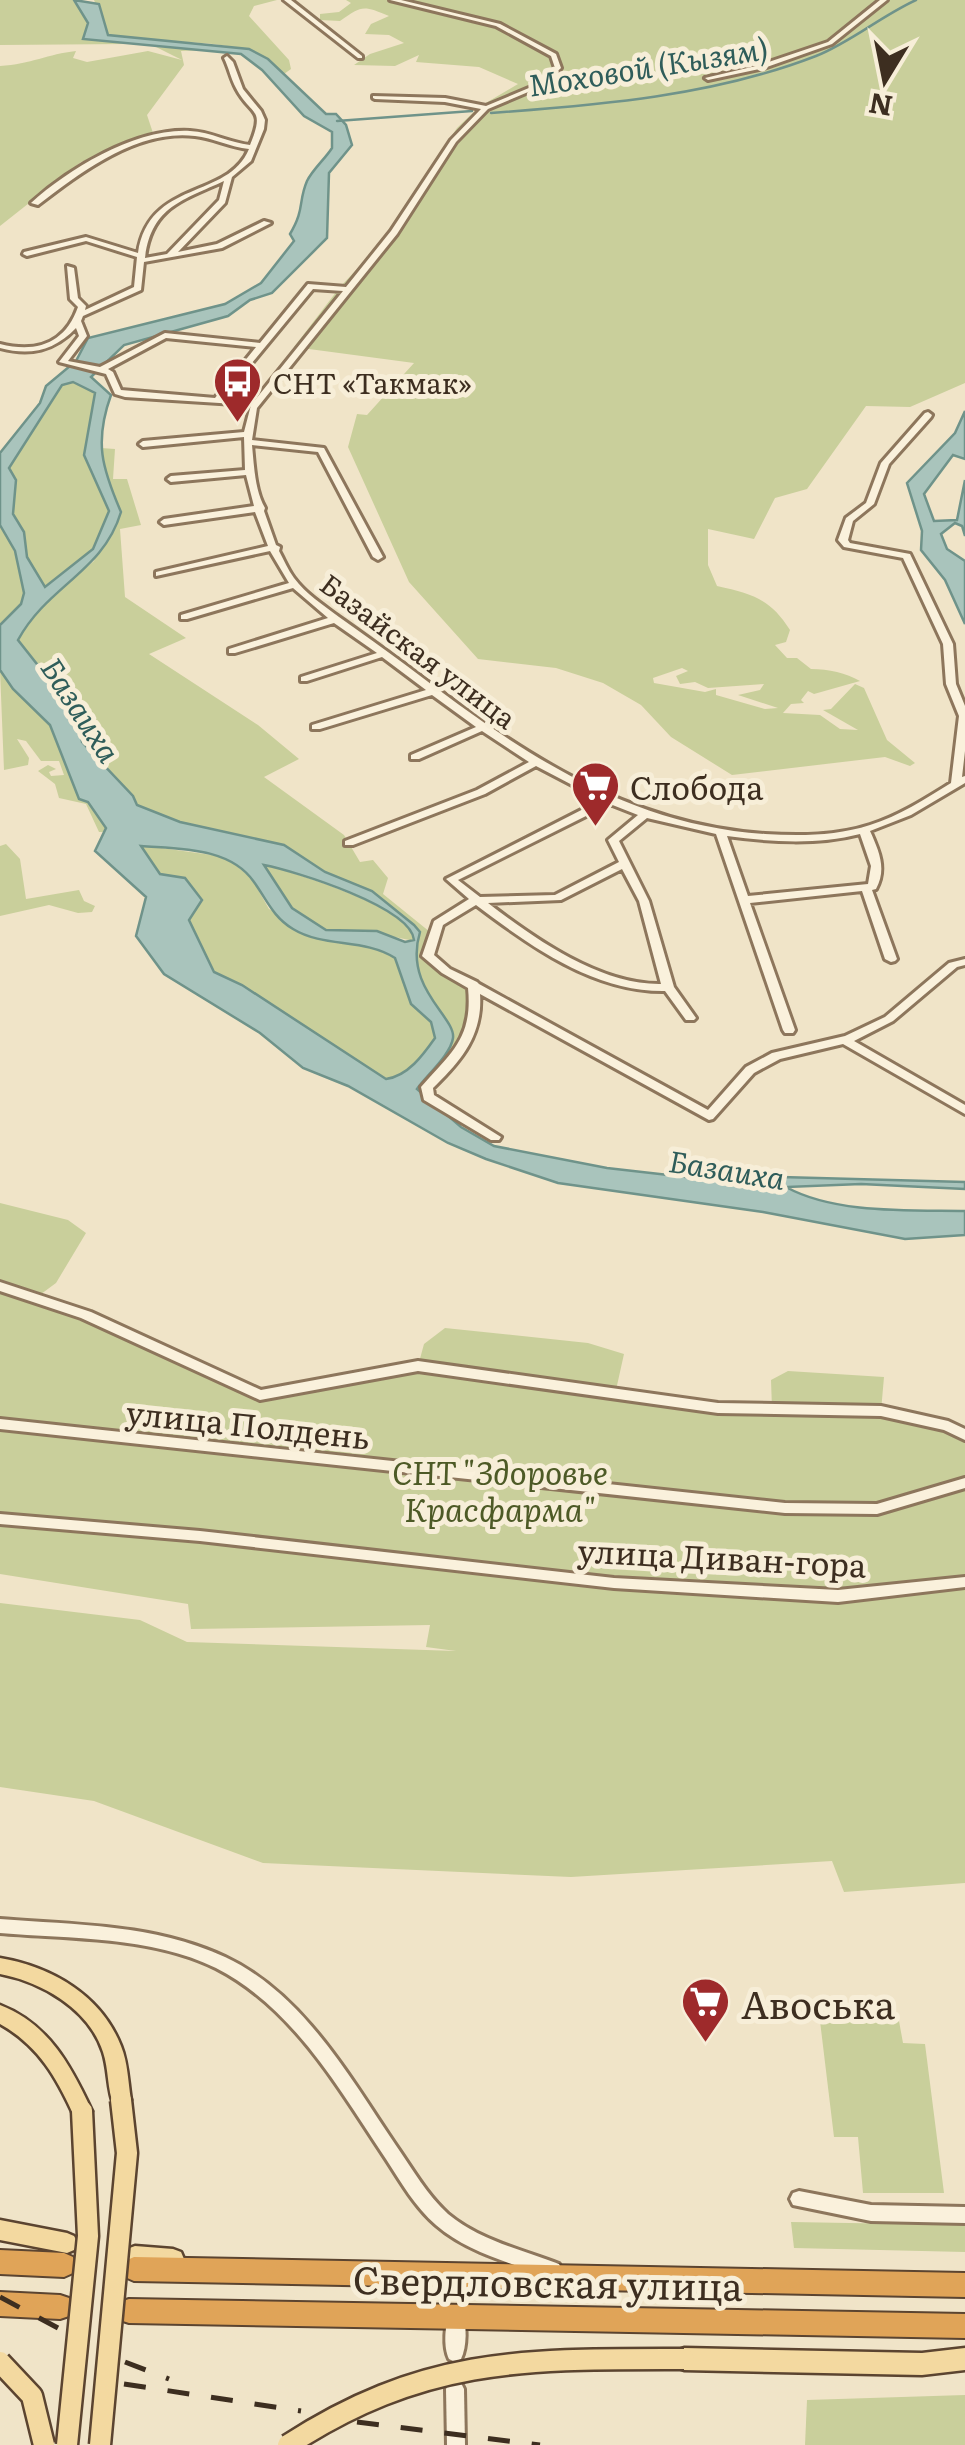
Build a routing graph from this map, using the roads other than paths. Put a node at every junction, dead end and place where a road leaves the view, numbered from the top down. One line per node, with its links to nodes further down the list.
1 (286, 0): 4 (street)
2 (393, 0): 8 (street, Базайская улица)
3 (884, 0): 6 (street)
4 (360, 57)
5 (227, 58): 9 (street)
6 (708, 78)
7 (375, 97): 8 (street)
8 (486, 108): 17 (street, Базайская улица)
9 (252, 147): 10 (street); 11 (street)
10 (229, 178): 14 (street); 15 (street)
11 (35, 203)
12 (267, 223): 14 (street)
13 (27, 254): 15 (street)
14 (170, 255): 15 (street)
15 (143, 258): 18 (street)
16 (70, 268): 18 (street)
17 (346, 288): 19 (street); 23 (street, Базайская улица)
18 (80, 317): 20 (street); 21 (street)
19 (260, 345): 21 (street); 22 (street)
20 (0, 346)
21 (100, 370): 22 (street)
22 (218, 399): 23 (street)
23 (256, 403): 25 (street, Базайская улица)
24 (928, 415): 45 (street)
25 (247, 438): 26 (street); 27 (street, Базайская улица); 32 (street)
26 (142, 444)
27 (249, 472): 28 (street); 29 (street, Базайская улица)
28 (171, 479)
29 (260, 508): 30 (street); 31 (street, Базайская улица)
30 (164, 522)
31 (275, 547): 33 (street); 34 (street, Базайская улица)
32 (378, 557)
33 (160, 574)
34 (296, 584): 35 (street); 36 (street, Базайская улица)
35 (184, 617)
36 (336, 619): 37 (street); 38 (street, Базайская улица)
37 (232, 652)
38 (383, 654): 39 (street); 40 (street, Базайская улица)
39 (304, 679)
40 (430, 692): 41 (street); 42 (street, Базайская улица)
41 (316, 727)
42 (479, 729): 43 (street); 44 (street, Базайская улица)
43 (414, 757)
44 (538, 761): 46 (street, Базайская улица); 50 (street)
45 (961, 781): 48 (street, Базайская улица)
46 (610, 800): 47 (street, Базайская улица); 53 (street)
47 (645, 814): 49 (street, Базайская улица); 51 (street)
48 (864, 830): 49 (street, Базайская улица); 52 (street)
49 (720, 831): 54 (street)
50 (349, 842)
51 (625, 863): 53 (street); 58 (street)
52 (866, 888): 54 (street); 55 (street)
53 (476, 900): 57 (street); 58 (street)
54 (744, 900): 60 (street)
55 (890, 960)
56 (965, 962): 61 (street)
57 (473, 984): 61 (street); 63 (street)
58 (668, 988): 59 (street)
59 (690, 1018)
60 (790, 1030)
61 (844, 1040): 62 (street)
62 (965, 1110)
63 (495, 1137)
64 (0, 1286): 66 (street)
65 (0, 1424): 67 (street, улица Полдень)
66 (965, 1436)
67 (965, 1483)
68 (0, 1519): 69 (street, улица Диван-гора)
69 (965, 1582)
70 (0, 1926): 79 (street)
71 (0, 1966): 92 (main road, bridge)
72 (0, 2014): 91 (main road, bridge)
73 (799, 2199): 74 (street)
74 (965, 2215)
75 (0, 2230): 76 (main road)
76 (66, 2254): 77 (highway)
77 (0, 2262)
78 (134, 2262): 79 (highway, Свердловская улица)
79 (570, 2277): 80 (highway, Свердловская улица)
80 (965, 2286)
81 (0, 2304): 82 (highway)
82 (60, 2307)
83 (129, 2311): 84 (highway, Свердловская улица)
84 (456, 2318): 85 (highway, Свердловская улица); 86 (street)
85 (965, 2326)
86 (456, 2353)
87 (965, 2359): 93 (main road, bridge)
88 (0, 2362): 90 (main road, bridge)
89 (455, 2389): 94 (street)
90 (44, 2445)
91 (67, 2445)
92 (100, 2445)
93 (288, 2445)
94 (456, 2445)

